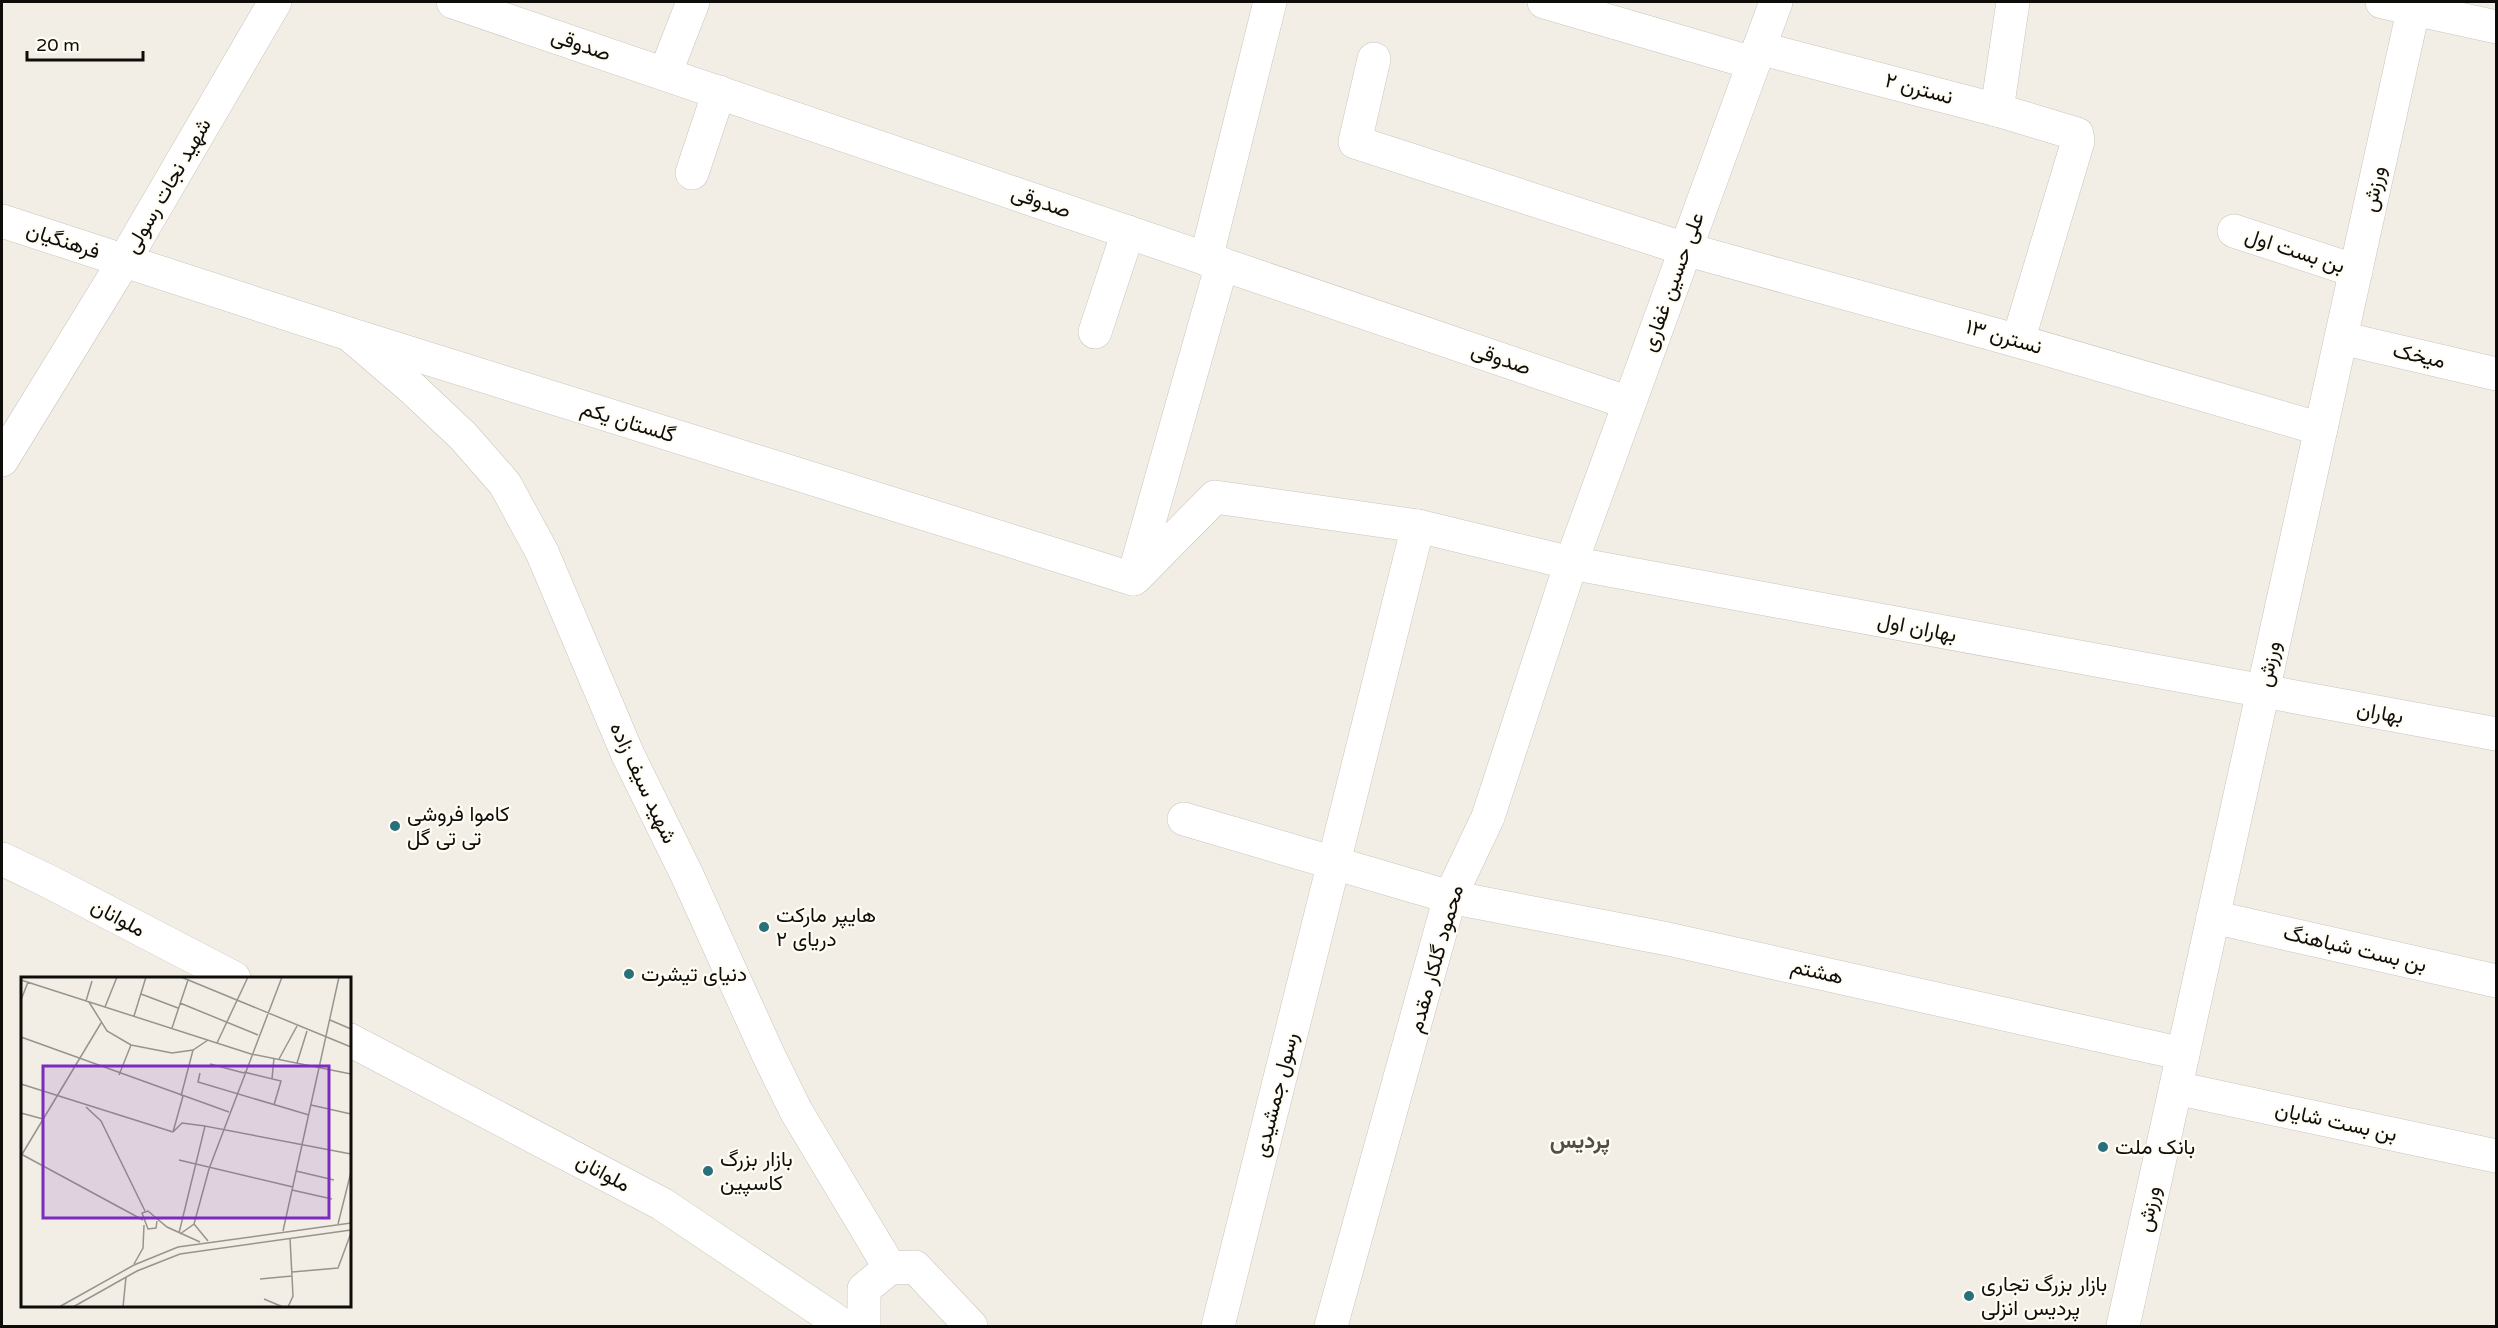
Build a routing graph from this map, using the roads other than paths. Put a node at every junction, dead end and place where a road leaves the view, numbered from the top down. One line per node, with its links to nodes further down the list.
1 (275, 2): 21 (street, شهید نجات رسولی)
2 (453, 2): 13 (street, صدوقی)
3 (693, 2): 13 (street)
4 (1270, 2): 22 (street)
5 (1544, 2): 11 (street, نسترن ۲)
6 (1776, 2): 11 (street, علی حسین غفاری)
7 (2013, 2): 15 (street)
8 (2382, 2): 9 (street)
9 (2415, 5): 10 (street); 23 (street, ورزش)
10 (2496, 27)
11 (1756, 55): 15 (street, نسترن ۲); 20 (street, علی حسین غفاری)
12 (1374, 59): 20 (street, نسترن ۱۳)
13 (665, 74): 14 (street, صدوقی)
14 (719, 92): 16 (street); 19 (street, صدوقی)
15 (1997, 110): 27 (street, نسترن ۲)
16 (692, 172)
17 (2, 221): 21 (street, فرهنگیان)
18 (2234, 231): 23 (street, بن بست اول)
19 (1128, 232): 22 (street, صدوقی); 24 (street)
20 (1685, 249): 27 (street, نسترن ۱۳); 29 (street, علی حسین غفاری)
21 (124, 261): 25 (street, گلستان یکم); 31 (street, شهید نجات رسولی)
22 (1214, 262): 29 (street, صدوقی); 34 (street)
23 (2356, 271): 26 (street, ورزش)
24 (1095, 332)
25 (349, 334): 34 (street, گلستان یکم); 48 (street, شهید سیف زاده)
26 (2341, 339): 28 (street, میخک); 30 (street, ورزش)
27 (2018, 341): 30 (street, نسترن ۱۳)
28 (2496, 374)
29 (1629, 403): 33 (street, علی حسین غفاری)
30 (2321, 429): 35 (street, ورزش)
31 (2, 460)
32 (1418, 526): 33 (street, بهاران اول); 34 (street, بهاران اول); 39 (street, رسول جمشیدی)
33 (1571, 563): 35 (street, بهاران اول); 40 (street, محمود گلکار مقدم)
34 (1133, 579)
35 (2263, 693): 36 (street, بهاران); 41 (street, ورزش)
36 (2496, 734)
37 (1184, 819): 39 (street, هشتم)
38 (2, 860): 42 (street, ملوانان)
39 (1333, 863): 40 (street, هشتم); 52 (street, رسول جمشیدی)
40 (1450, 897): 45 (street, هشتم); 53 (street, محمود گلکار مقدم)
41 (2213, 917): 43 (street, بن بست شباهنگ); 45 (street, ورزش)
42 (232, 977)
43 (2496, 981)
44 (351, 1041): 49 (street, ملوانان)
45 (2183, 1054): 46 (street, ورزش)
46 (2176, 1088): 47 (street, بن بست شایان); 54 (street, ورزش)
47 (2496, 1156)
48 (890, 1268): 50 (street); 51 (street)
49 (844, 1326)
50 (864, 1326)
51 (970, 1326)
52 (1218, 1326)
53 (1331, 1326)
54 (2123, 1326)

